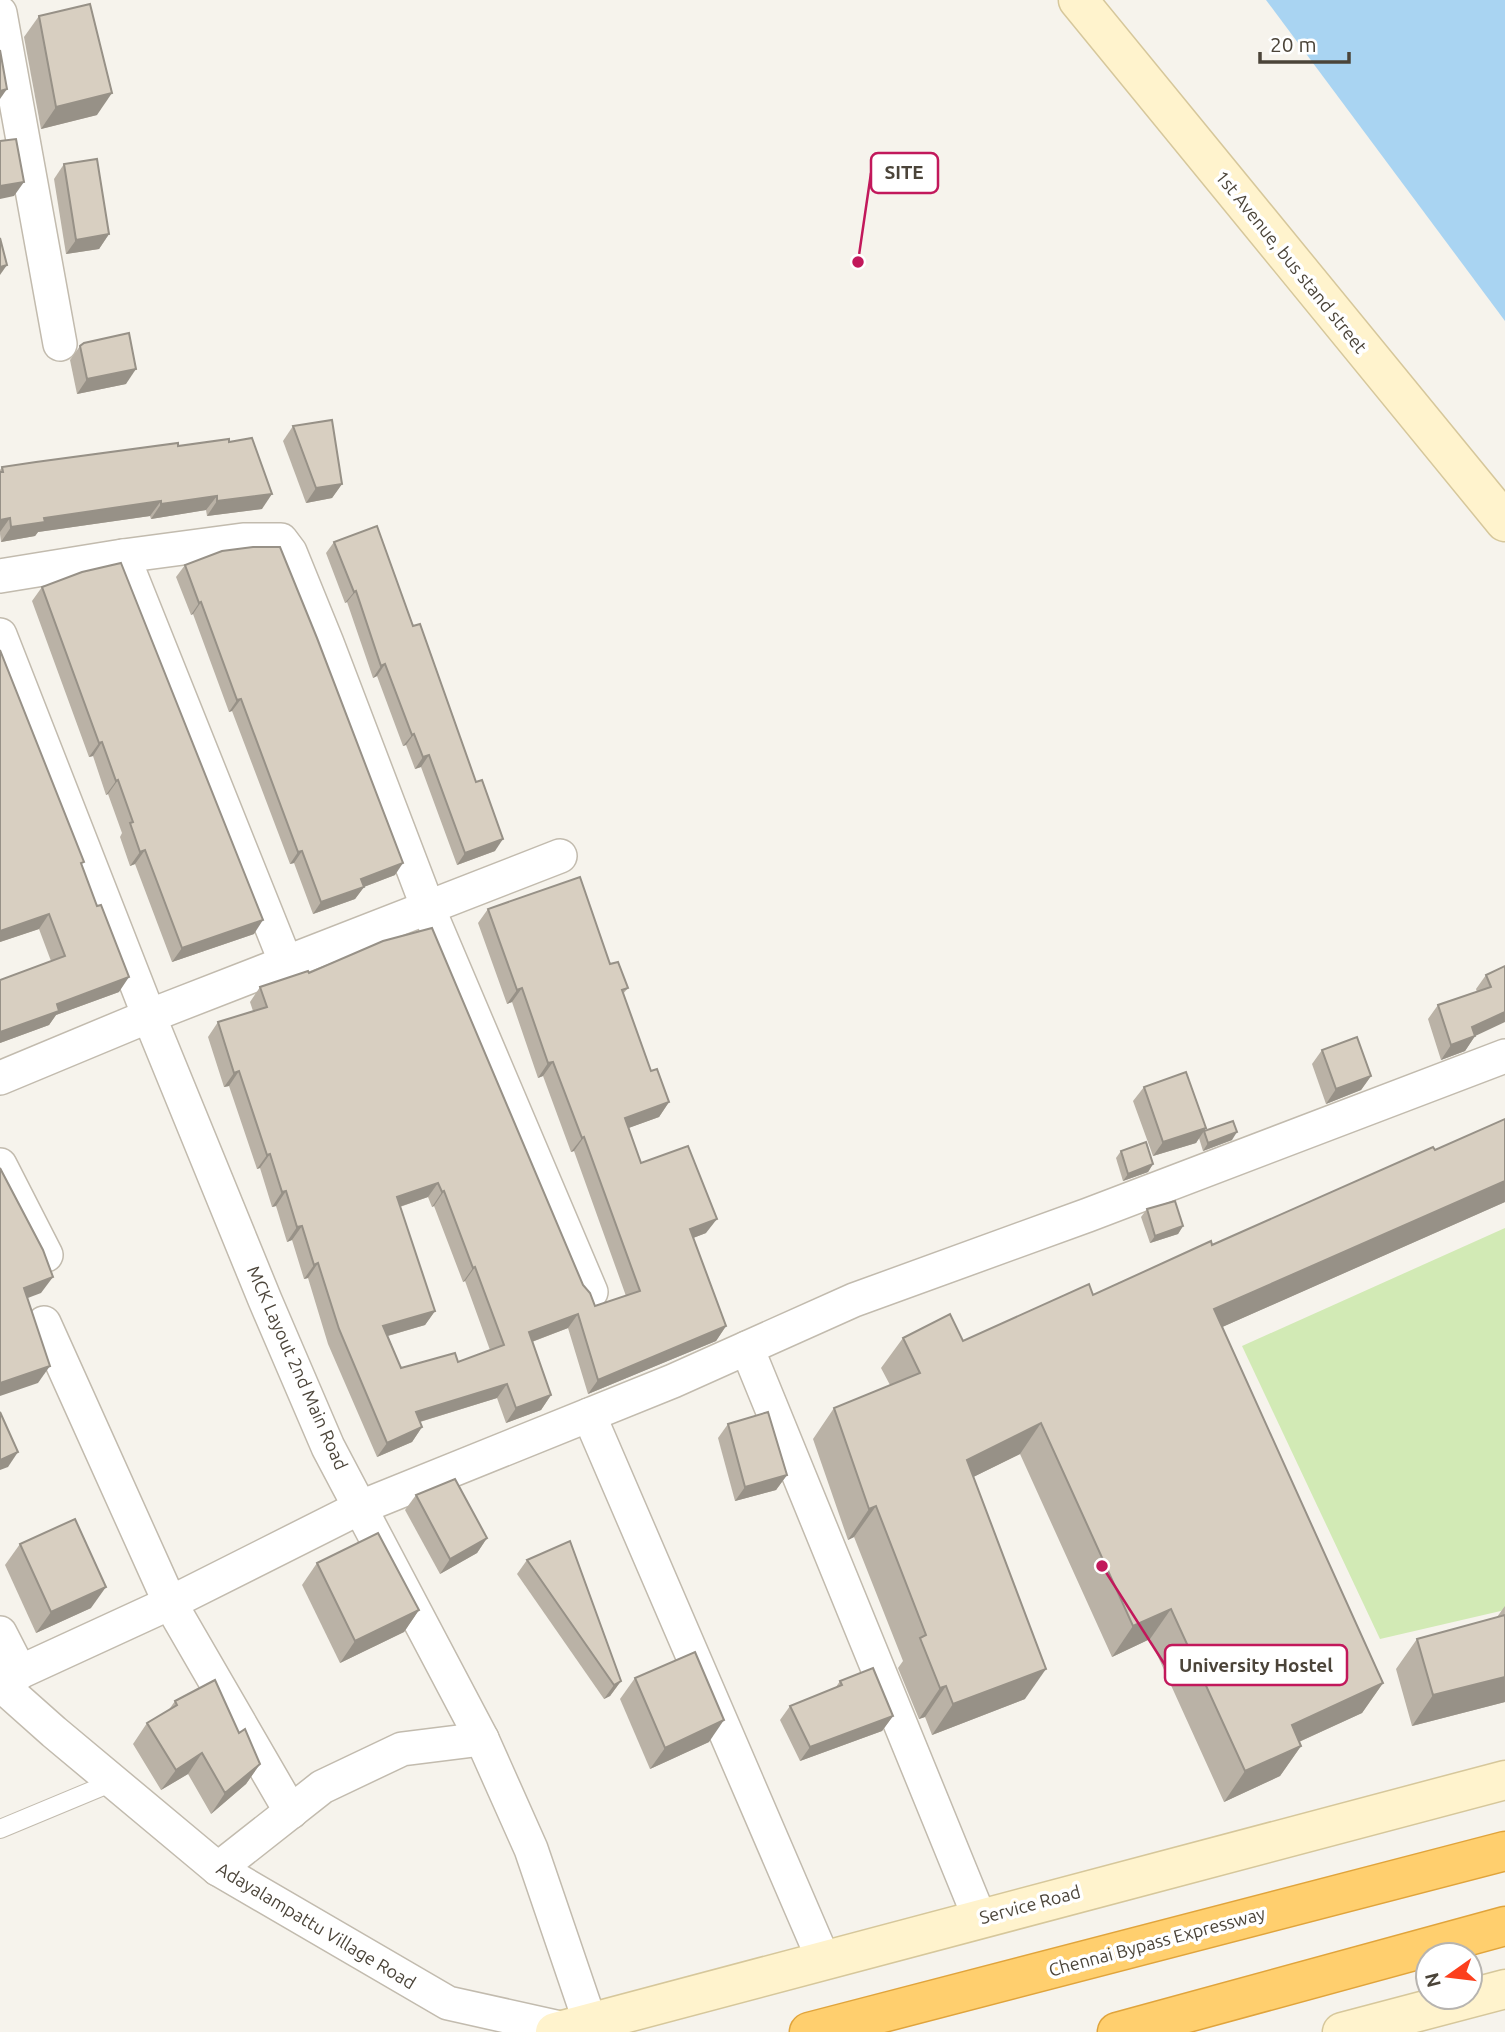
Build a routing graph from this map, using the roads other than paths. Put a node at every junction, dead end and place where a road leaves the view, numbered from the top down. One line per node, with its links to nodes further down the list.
1 (1078, 0): 4 (street, 1st Avenue, bus stand street)
2 (0, 13): 3 (street)
3 (60, 344)
4 (1505, 522)
5 (123, 556): 6 (street); 9 (street); 10 (street)
6 (0, 576)
7 (0, 635): 11 (street, MCK Layout 2nd Main Road)
8 (560, 856): 9 (street)
9 (428, 908): 10 (street); 16 (street)
10 (286, 963): 11 (street)
11 (149, 1016): 13 (street); 20 (street, MCK Layout 2nd Main Road)
12 (1505, 1056): 18 (street)
13 (0, 1078)
14 (0, 1164): 15 (street)
15 (46, 1255)
16 (591, 1292)
17 (44, 1323): 21 (street)
18 (747, 1348): 19 (street); 31 (street)
19 (589, 1415): 20 (street); 33 (street)
20 (361, 1507): 21 (street); 24 (street, MCK Layout 2nd Main Road)
21 (170, 1603): 23 (street); 27 (street)
22 (0, 1633): 23 (street)
23 (8, 1681): 26 (street, Adayalampattu Village Road)
24 (482, 1739): 27 (street); 36 (street, MCK Layout 2nd Main Road)
25 (1505, 1780): 31 (street, Service Road)
26 (113, 1782): 28 (lane); 30 (street, Adayalampattu Village Road)
27 (291, 1812): 30 (street)
28 (0, 1829)
29 (1505, 1851): 37 (highway, Chennai Bypass Expressway)
30 (218, 1869): 36 (street, Adayalampattu Village Road)
31 (980, 1919): 33 (street, Service Road)
32 (1505, 1926): 38 (highway)
33 (824, 1961): 36 (street, Service Road)
34 (1505, 1989): 35 (street)
35 (1402, 2024): 39 (street)
36 (570, 2028)
37 (809, 2032)
38 (1117, 2032)
39 (1342, 2032)

